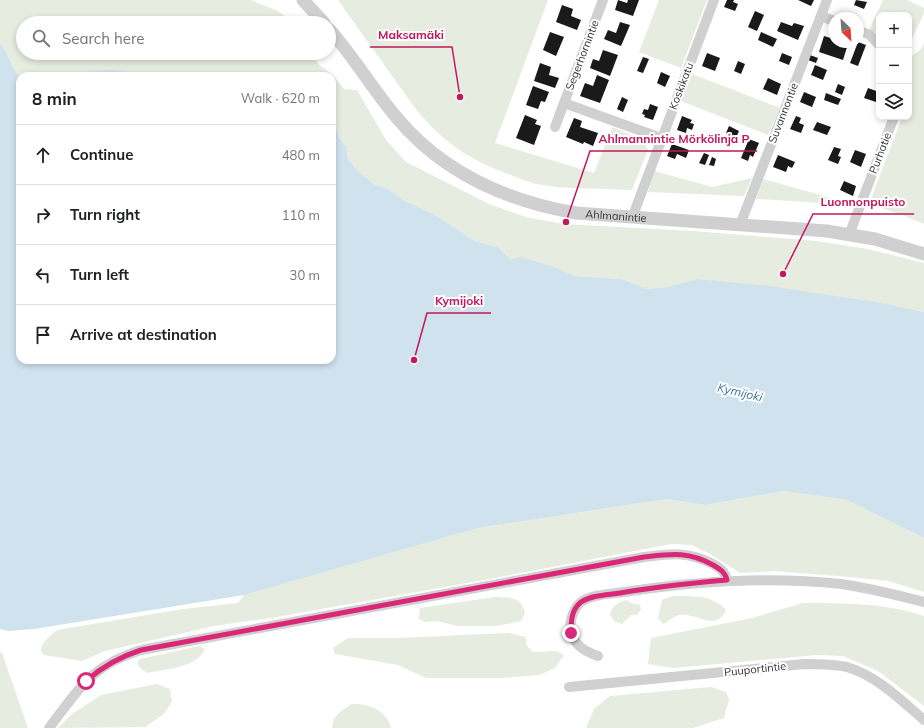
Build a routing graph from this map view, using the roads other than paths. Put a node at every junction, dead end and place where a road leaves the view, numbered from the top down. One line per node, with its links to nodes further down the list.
1 (303, 0): 5 (street)
2 (603, 0): 11 (street, Segerhornintie)
3 (714, 0): 14 (street, Koskikatu)
4 (827, 0): 6 (street, Suvannontie)
5 (318, 16)
6 (821, 16): 7 (street); 16 (street, Suvannontie)
7 (828, 19)
8 (864, 32): 10 (street)
9 (336, 38): 15 (street, Ahlmanintie)
10 (876, 42)
11 (564, 104): 13 (street); 14 (street, Segerhornintie)
12 (893, 120): 17 (street, Purhatie)
13 (555, 128)
14 (661, 138): 15 (street, Koskikatu)
15 (632, 218): 16 (street, Ahlmanintie)
16 (740, 225): 17 (street, Ahlmanintie)
17 (849, 235): 18 (street, Ahlmanintie)
18 (924, 254)
19 (727, 580): 20 (street); 21 (street); 24 (street)
20 (924, 602)
21 (598, 656)
22 (569, 687): 23 (street, Puuportintie)
23 (924, 720)
24 (49, 728)

